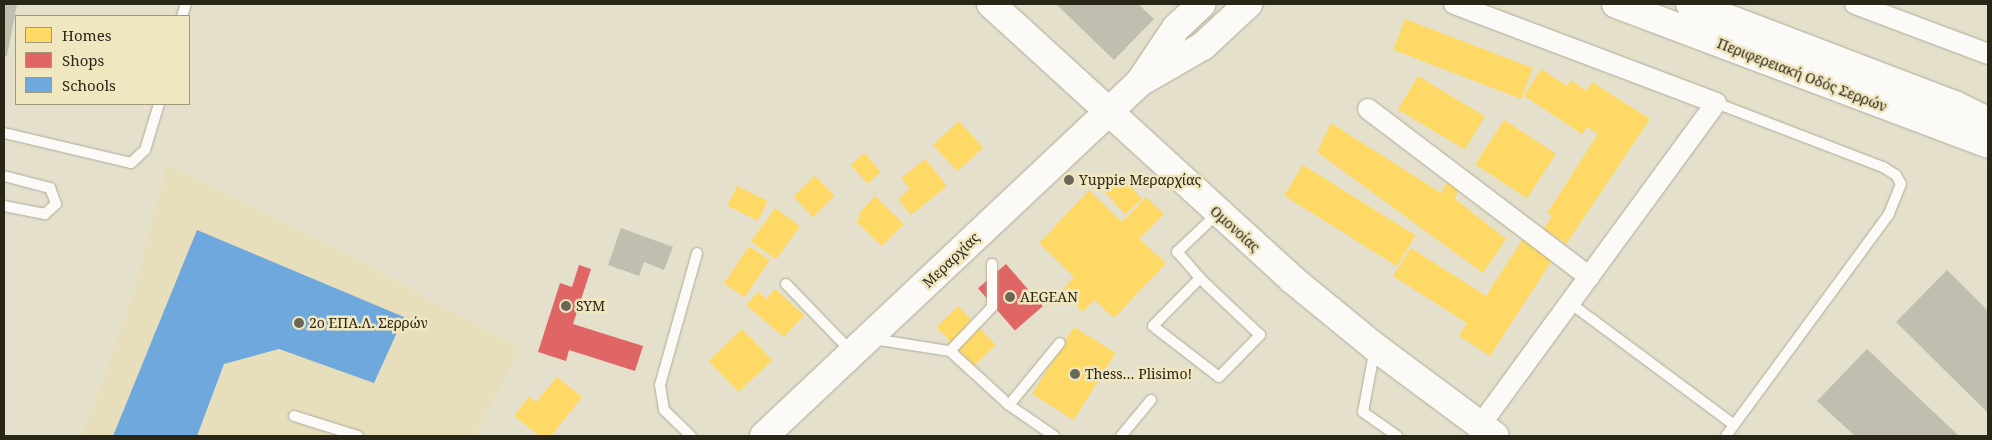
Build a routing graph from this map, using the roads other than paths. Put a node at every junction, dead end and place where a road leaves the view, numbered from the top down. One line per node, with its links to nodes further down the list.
1 (991, 4): 13 (main road, Ομονοίας)
2 (1202, 4): 9 (main road, Μεραρχίας)
3 (1248, 4): 9 (main road, Μεραρχίας)
4 (1454, 4): 10 (street)
5 (1616, 4): 16 (main road, Περιφερειακή Οδός Σερρών)
6 (1690, 4): 14 (main road, Περιφερειακή Οδός Σερρών)
7 (1855, 4): 8 (street)
8 (1988, 54)
9 (1139, 83): 13 (main road, Μεραρχίας)
10 (1716, 103): 22 (street); 33 (lane)
11 (158, 105): 15 (lane)
12 (1368, 108): 22 (street)
13 (1110, 110): 19 (main road, Ομονοίας); 27 (main road, Μεραρχίας)
14 (1988, 121)
15 (4, 132)
16 (1988, 144)
17 (4, 176): 18 (lane)
18 (4, 206)
19 (1218, 213): 23 (lane); 28 (main road, Ομονοίας)
20 (697, 253): 36 (lane)
21 (992, 264): 29 (lane)
22 (1589, 277): 25 (street)
23 (1200, 278): 23 (lane)
24 (786, 284): 27 (lane)
25 (1570, 302): 33 (lane); 34 (street)
26 (1060, 343): 31 (lane)
27 (861, 346): 29 (lane); 37 (main road, Μεραρχίας)
28 (1375, 347): 34 (main road, Ομονοίας); 40 (lane)
29 (950, 351): 31 (lane)
30 (1151, 400): 39 (lane)
31 (1010, 406): 38 (lane)
32 (294, 416): 35 (lane)
33 (1734, 425): 41 (lane)
34 (1488, 431)
35 (358, 436)
36 (691, 436)
37 (764, 436)
38 (1054, 436)
39 (1121, 436)
40 (1397, 436)
41 (1726, 436)

